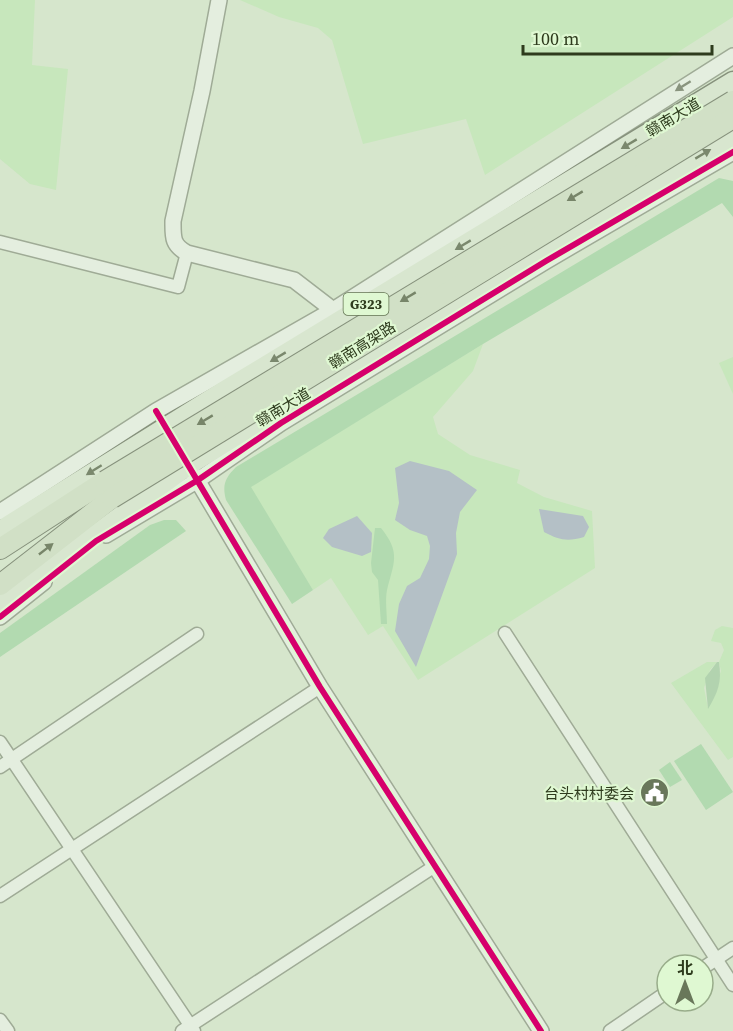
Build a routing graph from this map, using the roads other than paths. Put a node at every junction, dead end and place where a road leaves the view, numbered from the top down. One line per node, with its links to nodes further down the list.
1 (219, 0): 9 (street)
2 (733, 56): 10 (street, one-way to 10)
3 (733, 81): 11 (main road, 赣南大道 / G323, one-way to 11)
4 (733, 101): 16 (highway, 赣南高架路, one-way to 16, bridge)
5 (733, 118): 16 (highway, 赣南高架路, bridge)
6 (733, 136): 13 (main road, 赣南大道, one-way to 6)
7 (733, 152): 15 (street)
8 (0, 242): 9 (street)
9 (187, 253): 10 (street)
10 (333, 310): 12 (street)
11 (223, 391): 12 (main road, 赣南大道 / G323); 13 (main road)
12 (160, 419): 14 (main road, 赣南大道 / G323); 15 (street); 18 (street)
13 (248, 428): 15 (main road, 赣南大道)
14 (118, 455): 17 (main road); 19 (main road, 赣南大道 / G323, one-way to 19)
15 (193, 473): 17 (main road, 赣南大道); 23 (street); 26 (street)
16 (109, 490): 20 (highway, 赣南高架路); 21 (highway, 赣南高架路, one-way to 16)
17 (143, 497): 22 (main road, 赣南大道)
18 (0, 512)
19 (0, 530)
20 (0, 549)
21 (0, 585)
22 (0, 604)
23 (0, 617)
24 (505, 633): 33 (street)
25 (197, 634): 28 (street)
26 (320, 687): 29 (street); 30 (street)
27 (0, 742): 28 (street)
28 (5, 763): 29 (street)
29 (71, 849): 31 (street); 37 (street)
30 (435, 866): 37 (street); 39 (street)
31 (0, 896)
32 (733, 948): 33 (street)
33 (716, 959): 34 (street)
34 (733, 985)
35 (655, 1000): 40 (street)
36 (0, 1020): 38 (street)
37 (188, 1029)
38 (8, 1031)
39 (541, 1031)
40 (610, 1031)

